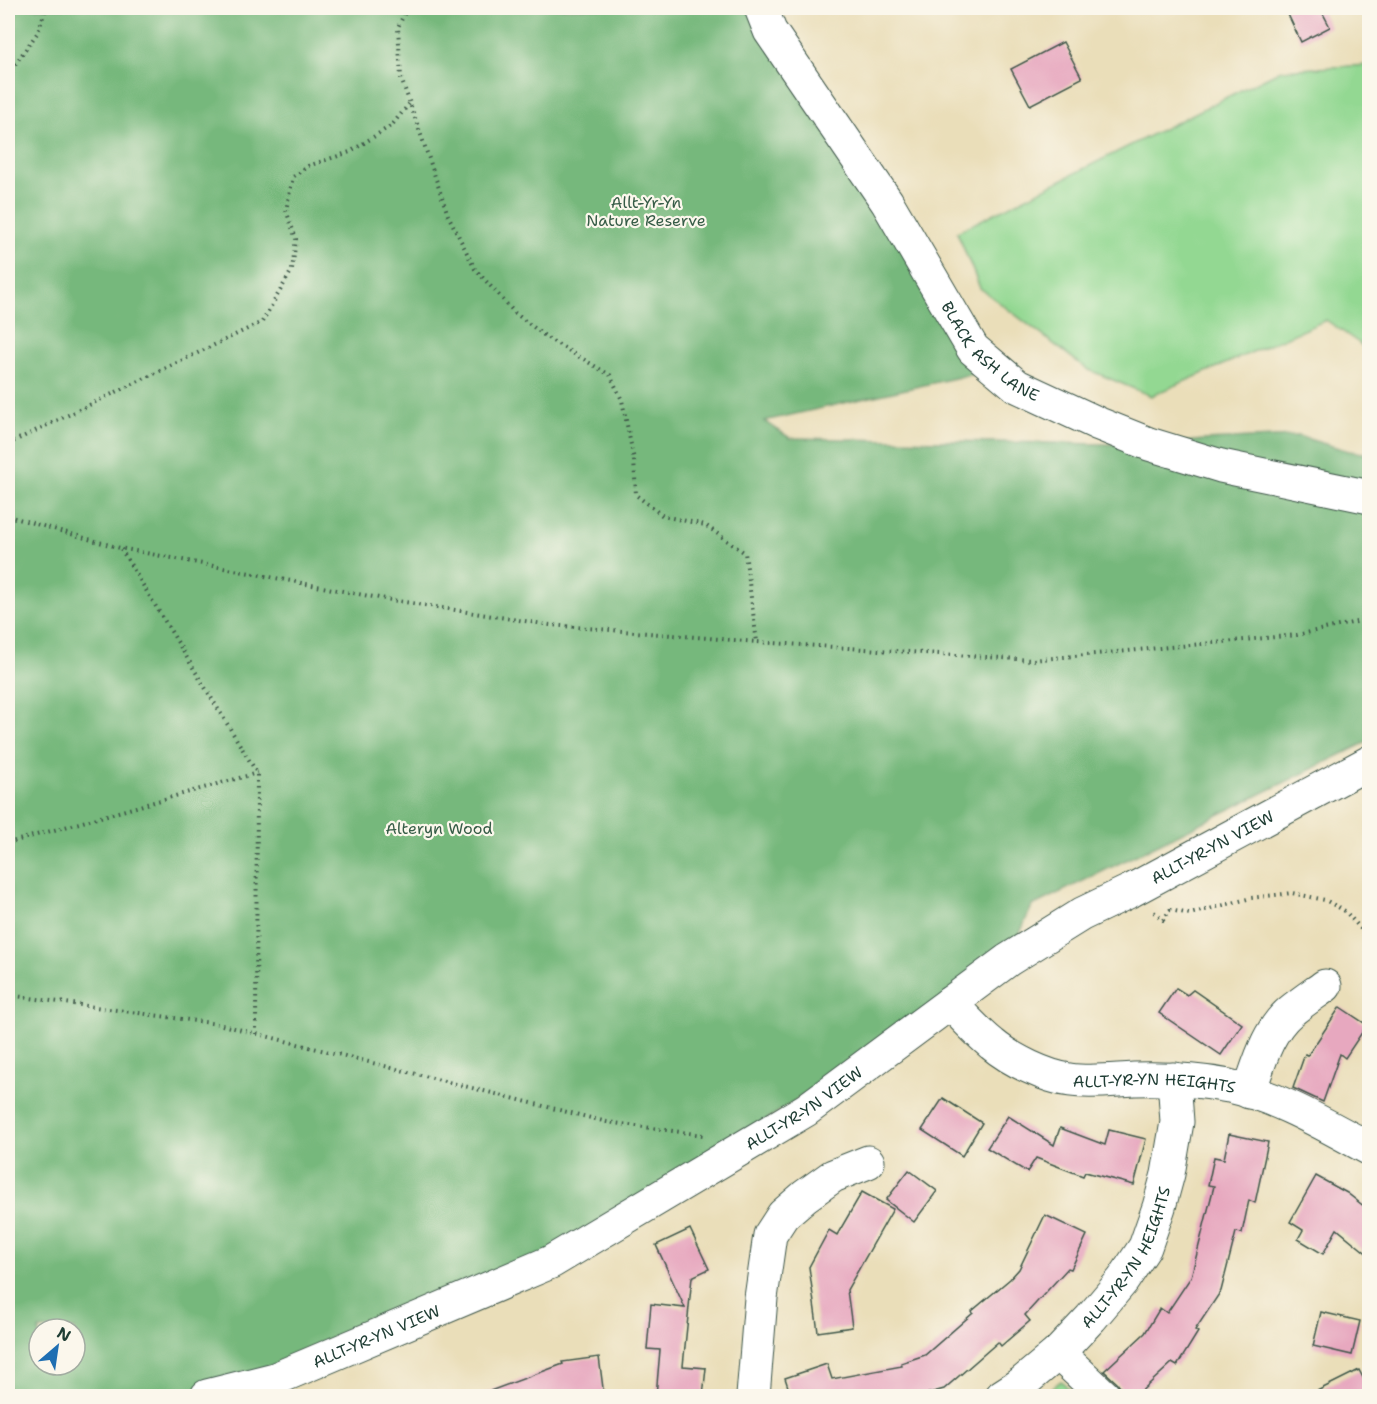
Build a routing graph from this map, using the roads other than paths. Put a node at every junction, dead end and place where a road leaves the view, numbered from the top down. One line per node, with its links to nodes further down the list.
1 (761, 8): 2 (street, BLACK ASH LANE)
2 (1370, 497)
3 (1370, 762): 5 (street, ALLT-YR-YN VIEW)
4 (1325, 986): 7 (street)
5 (950, 1003): 6 (street, ALLT-YR-YN HEIGHTS); 11 (street, ALLT-YR-YN VIEW)
6 (1174, 1079): 7 (street, ALLT-YR-YN HEIGHTS); 10 (street, ALLT-YR-YN HEIGHTS)
7 (1249, 1092): 8 (street, ALLT-YR-YN HEIGHTS)
8 (1370, 1149)
9 (868, 1162): 12 (street)
10 (1058, 1353): 13 (street, ALLT-YR-YN HEIGHTS); 14 (street)
11 (207, 1396)
12 (753, 1396)
13 (1002, 1396)
14 (1104, 1396)

